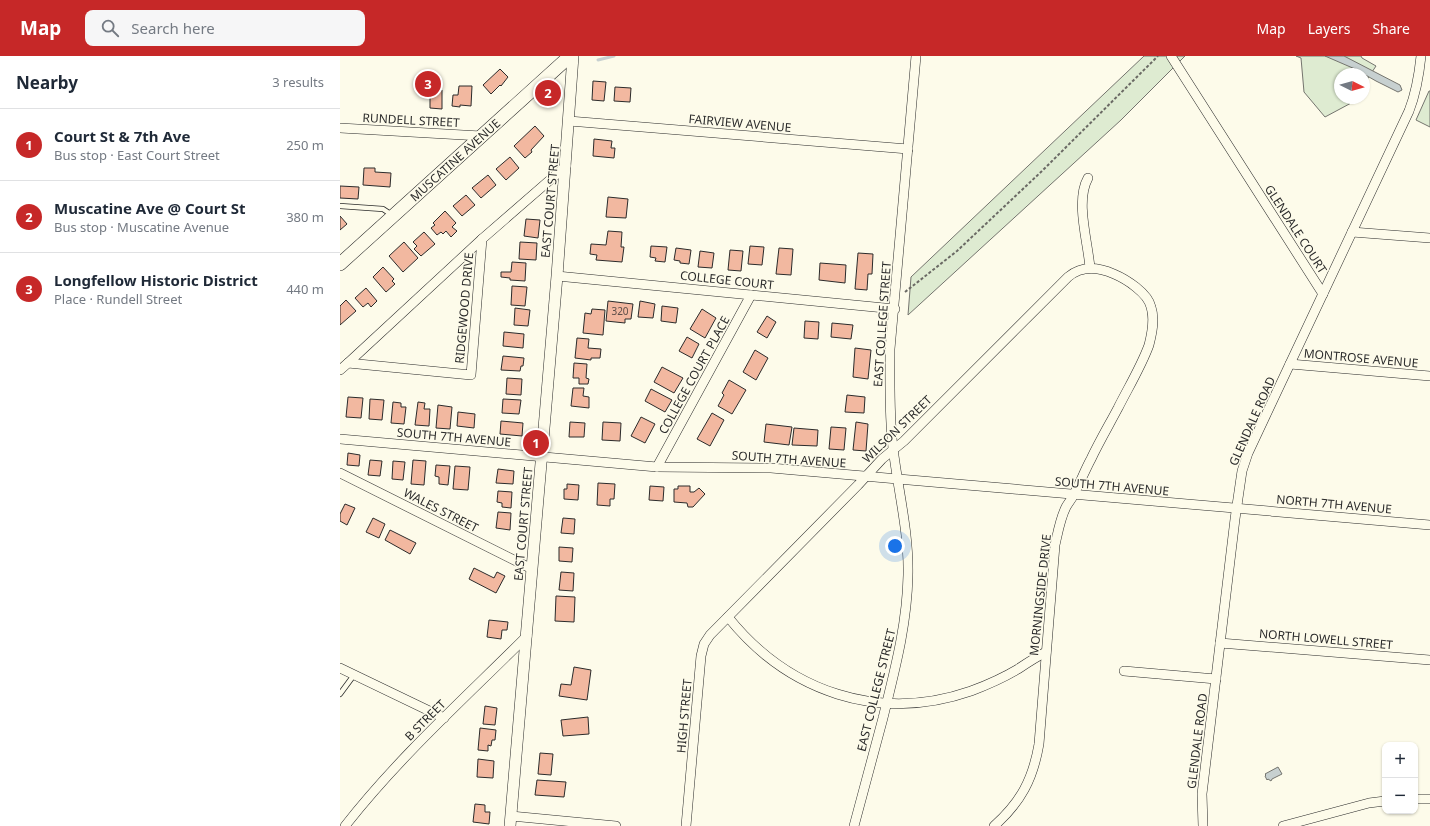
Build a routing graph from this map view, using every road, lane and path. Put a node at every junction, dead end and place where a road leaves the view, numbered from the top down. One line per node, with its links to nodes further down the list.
1 (570, 56): 9 (main road, MUSCATINE AVENUE)
2 (573, 56): 7 (street, EAST COURT STREET)
3 (916, 56): 10 (street, EAST COLLEGE STREET)
4 (1158, 56): 23 (path)
5 (1171, 56): 21 (street, GLENDALE COURT)
6 (1421, 56): 15 (street, GLENDALE ROAD)
7 (569, 121): 10 (street, FAIRVIEW AVENUE); 11 (street, EAST COURT STREET)
8 (340, 128): 9 (street, RUNDELL STREET)
9 (481, 136): 14 (main road, MUSCATINE AVENUE)
10 (908, 149): 23 (street, EAST COLLEGE STREET)
11 (566, 166): 17 (street, RIDGEWOOD DRIVE); 20 (street, EAST COURT STREET)
12 (1088, 178): 19 (street)
13 (340, 206): 14 (lane)
14 (393, 216): 18 (main road, MUSCATINE AVENUE)
15 (1352, 232): 16 (street); 21 (street, GLENDALE ROAD)
16 (1430, 238)
17 (482, 239): 24 (street, RIDGEWOOD DRIVE); 24 (street, RIDGEWOOD DRIVE)
18 (340, 264)
19 (1090, 268): 29 (street, WILSON STREET); 35 (street, MORNINGSIDE DRIVE)
20 (557, 276): 22 (street, COLLEGE COURT); 30 (street, EAST COURT STREET)
21 (1323, 294): 25 (street, GLENDALE ROAD)
22 (751, 295): 23 (street, COLLEGE COURT); 31 (street, COLLEGE COURT PLACE)
23 (895, 304): 29 (street, EAST COLLEGE STREET)
24 (348, 363): 26 (street, RIDGEWOOD DRIVE)
25 (1290, 364): 27 (street, MONTROSE AVENUE); 36 (street, GLENDALE ROAD)
26 (340, 370)
27 (1430, 376)
28 (340, 439): 30 (street, SOUTH 7TH AVENUE)
29 (893, 449): 33 (street, WILSON STREET); 34 (street, EAST COLLEGE STREET)
30 (542, 457): 31 (street, SOUTH 7TH AVENUE); 38 (street, EAST COURT STREET)
31 (657, 467): 33 (street, SOUTH 7TH AVENUE)
32 (340, 472): 38 (street, WALES STREET)
33 (866, 477): 34 (street, SOUTH 7TH AVENUE); 39 (street, WILSON STREET)
34 (898, 479): 35 (street, SOUTH 7TH AVENUE); 49 (street, EAST COLLEGE STREET)
35 (1074, 495): 36 (street, SOUTH 7TH AVENUE); 42 (street, MORNINGSIDE DRIVE)
36 (1237, 508): 37 (street, NORTH 7TH AVENUE); 41 (street, GLENDALE ROAD)
37 (1430, 525)
38 (532, 569): 40 (street, EAST COURT STREET)
39 (728, 617): 49 (street); 58 (street, HIGH STREET)
40 (526, 636): 50 (street, B STREET); 54 (street, EAST COURT STREET)
41 (1220, 643): 43 (street, NORTH LOWELL STREET); 47 (street, GLENDALE ROAD)
42 (1046, 652): 49 (street); 55 (street, MORNINGSIDE DRIVE)
43 (1430, 660)
44 (340, 668): 46 (street)
45 (1124, 671): 47 (street)
46 (354, 675): 48 (lane); 50 (street)
47 (1216, 679): 60 (street, GLENDALE ROAD)
48 (340, 694)
49 (886, 704): 59 (street, EAST COLLEGE STREET)
50 (444, 718): 56 (street, B STREET)
51 (1418, 799): 52 (street)
52 (1430, 799)
53 (1382, 801): 61 (street)
54 (511, 821): 57 (street)
55 (997, 825)
56 (345, 826)
57 (616, 826)
58 (686, 826)
59 (854, 826)
60 (1203, 826)
61 (1283, 826)

